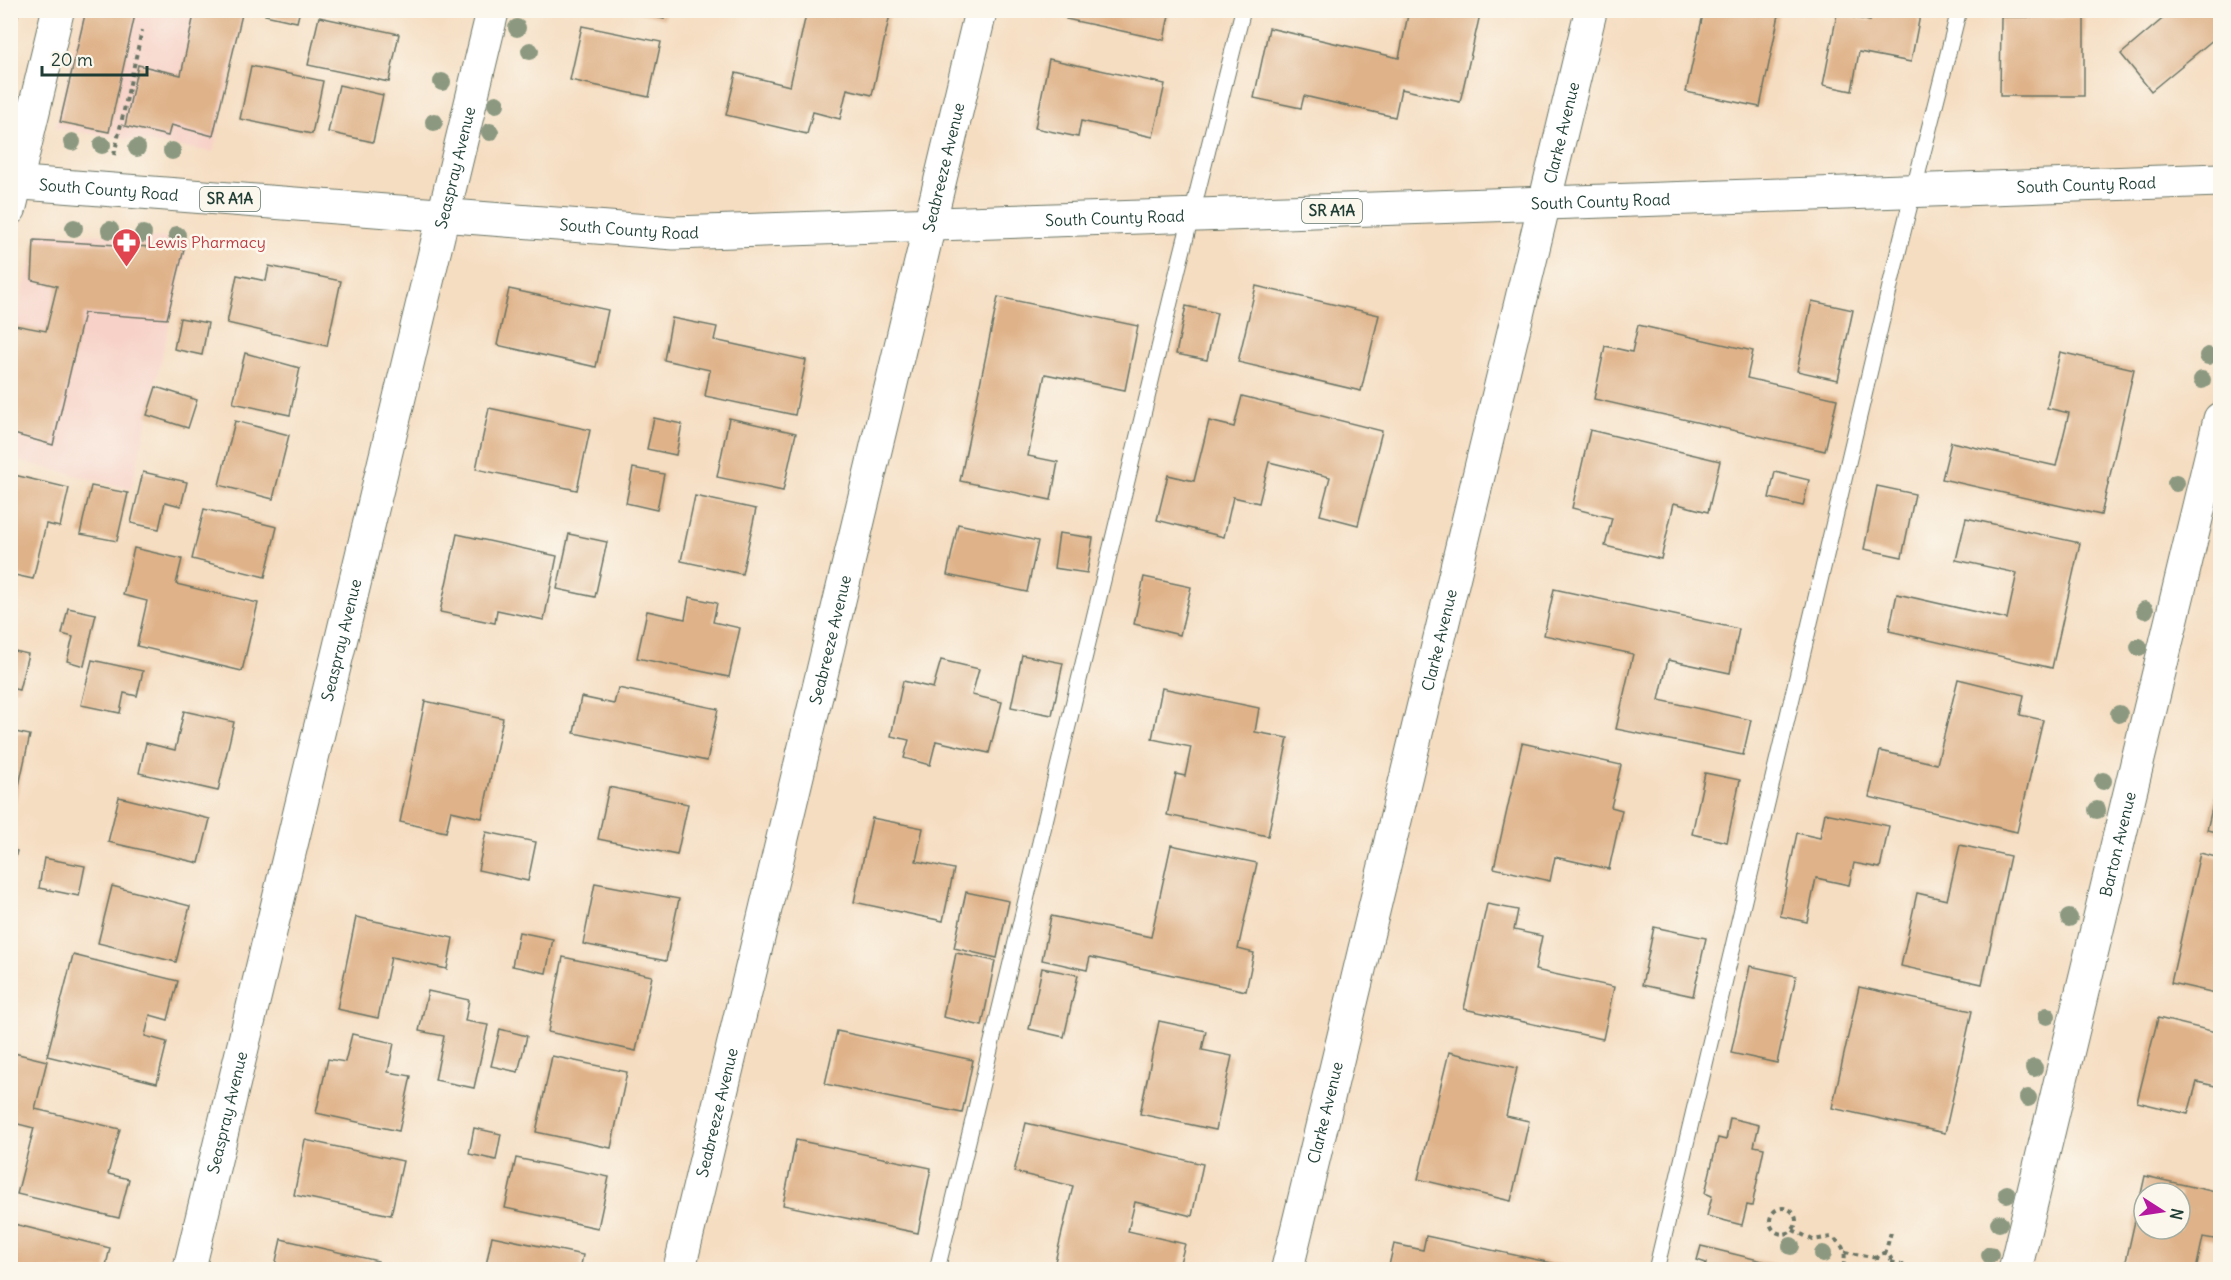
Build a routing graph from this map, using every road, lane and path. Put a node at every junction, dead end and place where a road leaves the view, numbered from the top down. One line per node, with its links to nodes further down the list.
1 (58, 10): 10 (street)
2 (493, 10): 14 (street, Seaspray Avenue)
3 (981, 10): 15 (street, Seabreeze Avenue)
4 (1243, 10): 13 (lane)
5 (1591, 10): 12 (street, Clarke Avenue)
6 (1959, 10): 11 (lane)
7 (142, 30): 9 (path)
8 (2220, 180): 11 (main road, South County Road / SR A1A)
9 (106, 189): 10 (main road, South County Road / SR A1A); 14 (main road, South County Road / SR A1A)
10 (13, 191)
11 (1914, 191): 12 (main road, South County Road / SR A1A); 28 (lane)
12 (1544, 204): 13 (main road, South County Road / SR A1A); 27 (street, Clarke Avenue)
13 (1192, 215): 15 (main road, South County Road / SR A1A); 26 (lane)
14 (443, 216): 15 (main road, South County Road / SR A1A); 24 (street, Seaspray Avenue)
15 (929, 224): 25 (street, Seabreeze Avenue)
16 (2220, 419): 30 (main road, Barton Avenue)
17 (1793, 1230): 17 (path); 19 (path)
18 (1891, 1232): 20 (path)
19 (1845, 1252): 21 (path); 23 (path)
20 (1885, 1254): 21 (path); 22 (path)
21 (1877, 1258): 22 (path)
22 (1891, 1262): 29 (path)
23 (1843, 1267)
24 (189, 1269)
25 (678, 1269)
26 (937, 1269)
27 (1287, 1269)
28 (1656, 1269)
29 (1921, 1269)
30 (2015, 1269)

